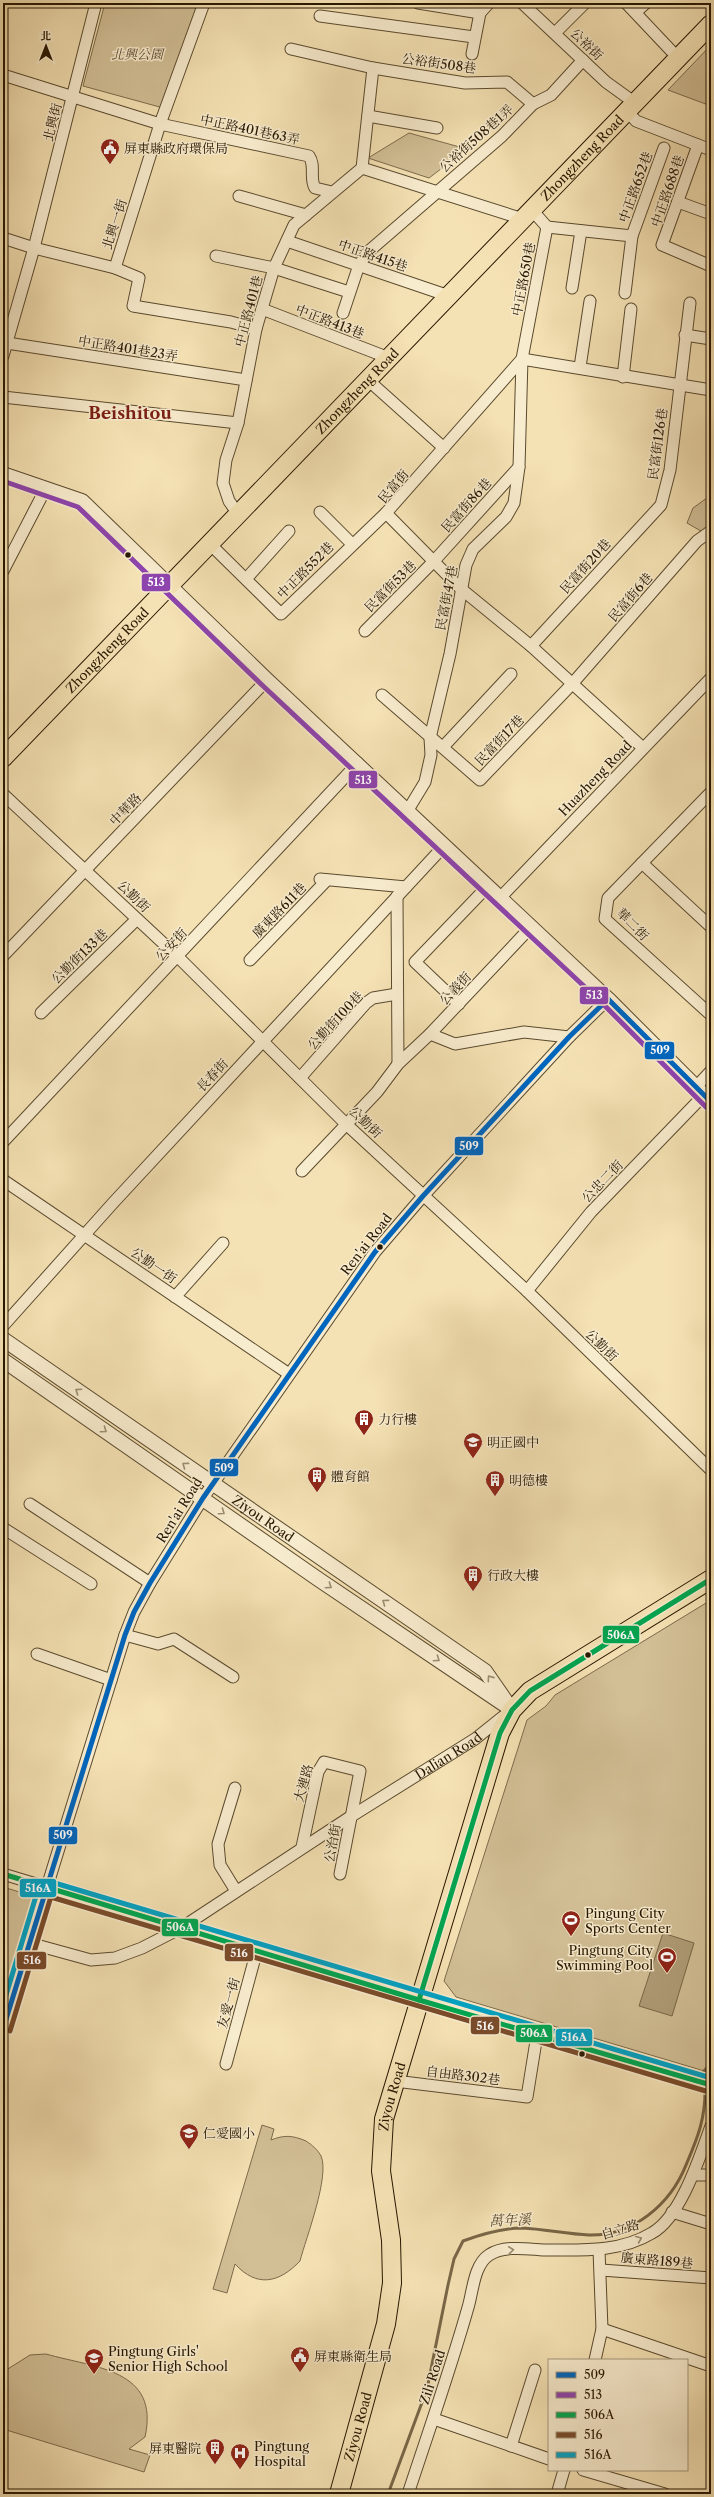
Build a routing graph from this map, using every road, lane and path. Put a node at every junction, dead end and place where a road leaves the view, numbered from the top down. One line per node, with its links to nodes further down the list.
1 (96, 3): 21 (street, 北興街)
2 (204, 3): 25 (street, 北興一街)
3 (418, 3): 10 (street)
4 (489, 3): 10 (street)
5 (522, 3): 13 (street, 公裕街)
6 (586, 3): 13 (street)
7 (626, 3): 9 (street)
8 (646, 3): 9 (street)
9 (636, 12): 17 (street)
10 (480, 13): 14 (street)
11 (320, 16): 14 (street)
12 (711, 24): 17 (main road, Zhongzheng Road)
13 (555, 33): 18 (street, 公裕街)
14 (474, 37): 16 (street)
15 (291, 49): 19 (street, 公裕街508巷)
16 (472, 54)
17 (678, 58): 23 (main road, Zhongzheng Road)
18 (583, 60): 22 (street); 23 (street, 公裕街)
19 (373, 68): 22 (street, 公裕街508巷); 24 (street)
20 (3, 75): 21 (street)
21 (72, 97): 25 (street); 43 (street, 北興街)
22 (533, 104): 32 (street, 公裕街508巷1弄)
23 (631, 107): 27 (street, 中正路688巷); 35 (main road, Zhongzheng Road)
24 (368, 116): 26 (street); 30 (street)
25 (160, 124): 31 (street, 中正路401巷63弄); 47 (street, 北興一街)
26 (437, 128)
27 (698, 145): 29 (street, 中正路688巷); 34 (street, 中正路688巷)
28 (664, 148): 40 (street, 中正路652巷)
29 (711, 150)
30 (362, 168): 31 (street, 中正路401巷); 32 (street)
31 (332, 192): 37 (street, 中正路401巷)
32 (436, 192): 35 (street); 45 (street, 公裕街508巷1弄)
33 (239, 196): 37 (street)
34 (678, 202): 36 (street); 46 (street, 中正路688巷)
35 (527, 214): 38 (street, 中正路650巷); 52 (main road, Zhongzheng Road)
36 (711, 214)
37 (306, 215): 42 (street, 中正路401巷)
38 (547, 227): 39 (street, 中正路652巷); 64 (street, 中正路650巷)
39 (581, 231): 40 (street, 中正路652巷); 49 (street)
40 (632, 236): 51 (street, 中正路652巷)
41 (3, 238): 43 (street, 北興一街)
42 (287, 240): 45 (street, 中正路415巷); 48 (street, 中正路401巷)
43 (34, 248): 47 (street, 北興一街); 61 (street, 北興街)
44 (216, 256): 48 (street)
45 (359, 265): 50 (street, 公裕街508巷1弄); 52 (street, 中正路415巷)
46 (711, 266)
47 (115, 268): 58 (street)
48 (274, 268): 50 (street); 55 (street, 中正路401巷)
49 (572, 288)
50 (349, 292): 57 (street, 公裕街508巷1弄)
51 (625, 293)
52 (449, 296): 63 (main road, Zhongzheng Road)
53 (590, 301): 65 (street)
54 (690, 303): 59 (street, 民富街126巷)
55 (262, 309): 58 (street, 中正路401巷); 63 (street, 中正路413巷)
56 (631, 309): 66 (street)
57 (343, 313)
58 (256, 329): 67 (street, 中正路401巷)
59 (685, 335): 60 (street); 69 (street, 民富街126巷)
60 (711, 339)
61 (7, 343): 62 (street, 北興街); 67 (street, 中正路401巷23弄)
62 (3, 356)
63 (389, 358): 68 (main road, Zhongzheng Road)
64 (522, 359): 65 (street); 73 (street, 民富街); 74 (street, 民富街47巷)
65 (580, 367): 66 (street)
66 (623, 378): 69 (street)
67 (246, 380): 72 (street, 中正路401巷)
68 (368, 380): 73 (street); 80 (main road, Zhongzheng Road)
69 (679, 386): 70 (street); 77 (street, 民富街126巷)
70 (711, 390)
71 (3, 397): 72 (street)
72 (238, 423): 80 (street, 中正路401巷)
73 (444, 448): 79 (street, 民富街)
74 (519, 467): 85 (street, 民富街86巷); 89 (street, 民富街47巷)
75 (3, 474): 76 (street)
76 (46, 488): 86 (street); 88 (street)
77 (661, 506): 91 (street, 民富街20巷)
78 (320, 512): 84 (street)
79 (386, 513): 84 (street, 中正路552巷); 85 (street, 民富街)
80 (238, 514): 83 (main road, Zhongzheng Road)
81 (711, 530): 95 (street, 民富街6巷)
82 (289, 531): 87 (street)
83 (210, 544): 87 (street, 中正路552巷); 88 (main road, Zhongzheng Road)
84 (352, 544): 87 (street, 中正路552巷)
85 (434, 561): 89 (street, 民富街); 90 (street, 民富街53巷)
86 (3, 571)
87 (246, 579)
88 (168, 587): 94 (street); 100 (main road, Zhongzheng Road)
89 (460, 588): 91 (street, 民富街); 97 (street, 民富街47巷)
90 (365, 631)
91 (531, 646): 95 (street, 民富街)
92 (511, 674): 98 (street)
93 (711, 678): 99 (street, Huazheng Road)
94 (267, 680): 101 (street); 107 (street, 中華路)
95 (572, 684): 98 (street, 民富街17巷); 99 (street, 民富街)
96 (382, 695): 97 (street, 民富街17巷)
97 (430, 738): 98 (street, 民富街17巷); 104 (street, 民富街47巷)
98 (443, 748)
99 (643, 748): 111 (street, Huazheng Road)
100 (4, 755)
101 (358, 763): 104 (street); 116 (street, 公安街)
102 (711, 792): 106 (street, 華二街)
103 (3, 794): 107 (street, 公勤街)
104 (408, 810): 105 (street)
105 (444, 846): 108 (street, 長春街); 109 (street)
106 (642, 863): 113 (street); 122 (street, 華二街)
107 (86, 871): 112 (street, 公勤街); 115 (street, 中華路)
108 (406, 887): 110 (street, 長春街); 117 (street, 廣東路611巷)
109 (487, 887): 111 (street); 120 (street)
110 (397, 896): 118 (street); 125 (street, 長春街)
111 (499, 899): 114 (street)
112 (137, 919): 116 (street, 公勤街); 121 (street, 公勤街133巷)
113 (711, 927)
114 (530, 928): 119 (street); 120 (street, 公義街)
115 (3, 956)
116 (178, 957): 125 (street, 公勤街); 131 (street, 公安街)
117 (250, 960)
118 (397, 994): 126 (street); 128 (street, 公勤街100巷)
119 (608, 999): 124 (street, Ren'ai Road); 129 (street)
120 (459, 1004): 123 (street, 公義街)
121 (41, 1013)
122 (711, 1014)
123 (430, 1034): 124 (street); 126 (street, 公義街)
124 (569, 1037): 134 (street, Ren'ai Road)
125 (263, 1040): 128 (street, 公勤街); 135 (street, 長春街)
126 (398, 1064): 130 (street, 公義街)
127 (711, 1072): 129 (street, 公忠二街)
128 (300, 1078): 130 (street, 公勤街)
129 (704, 1095): 137 (street, 公忠二街)
130 (346, 1124): 132 (street, 公義街); 134 (street, 公勤街)
131 (3, 1142)
132 (302, 1171)
133 (3, 1180): 135 (street, 公勤一街)
134 (423, 1196): 137 (street, 公勤街); 142 (street, Ren'ai Road)
135 (84, 1235): 138 (street, 公勤一街); 139 (street, 長春街)
136 (223, 1243): 138 (street)
137 (526, 1291): 143 (street, 公勤街)
138 (175, 1297): 142 (street, 公勤一街)
139 (3, 1326)
140 (3, 1339): 144 (street, Ziyou Road, one-way to 140)
141 (3, 1360): 145 (street, Ziyou Road, one-way to 145)
142 (289, 1374): 144 (street, Ren'ai Road)
143 (711, 1470)
144 (212, 1484): 145 (street, Ren'ai Road); 155 (street, Ziyou Road, one-way to 144)
145 (203, 1498): 149 (street, Ren'ai Road); 155 (street, Ziyou Road, one-way to 155)
146 (30, 1504): 149 (street)
147 (3, 1528): 150 (street)
148 (711, 1579): 155 (main road, Dalian Road)
149 (150, 1583): 151 (street, Ren'ai Road)
150 (91, 1584)
151 (125, 1635): 153 (street); 154 (street, Ren'ai Road)
152 (37, 1654): 154 (street)
153 (233, 1677)
154 (111, 1680): 161 (street, Ren'ai Road)
155 (512, 1710): 157 (street, Dalian Road); 166 (main road, Ziyou Road)
156 (235, 1788): 162 (street)
157 (350, 1817): 158 (street, Dalian Road); 158 (street, 大連路); 160 (street, 公治街)
158 (302, 1848): 162 (street, Dalian Road)
159 (3, 1874): 161 (street)
160 (340, 1874)
161 (46, 1888): 163 (street); 164 (street, Ren'ai Road)
162 (236, 1891): 163 (street, Dalian Road)
163 (181, 1928): 164 (street, Dalian Road); 165 (street)
164 (29, 1943): 167 (street, Ren'ai Road)
165 (257, 1950): 166 (street); 169 (street, 友愛一街)
166 (419, 2000): 168 (street); 170 (main road, Ziyou Road)
167 (3, 2029)
168 (537, 2035): 170 (street, 自由路302巷); 171 (street)
169 (226, 2064)
170 (395, 2081): 190 (main road, Ziyou Road)
171 (711, 2085)
172 (711, 2126): 173 (street, 自立路)
173 (694, 2175): 174 (street); 175 (street, 自立路)
174 (711, 2175)
175 (672, 2212): 176 (street); 177 (street, 自立路, one-way to 175)
176 (711, 2224)
177 (599, 2250): 178 (street, 自立路, one-way to 177); 179 (street)
178 (478, 2267): 185 (street, Zili Road)
179 (601, 2270): 180 (street, 廣東路189巷); 181 (street)
180 (711, 2278)
181 (602, 2329): 182 (street); 183 (street)
182 (595, 2359)
183 (711, 2366)
184 (535, 2370): 186 (street)
185 (434, 2419): 186 (street); 191 (street, Zili Road)
186 (511, 2446): 187 (street)
187 (548, 2459)
188 (564, 2471): 192 (street)
189 (586, 2471): 193 (street)
190 (339, 2494)
191 (408, 2494)
192 (557, 2494)
193 (665, 2494)

